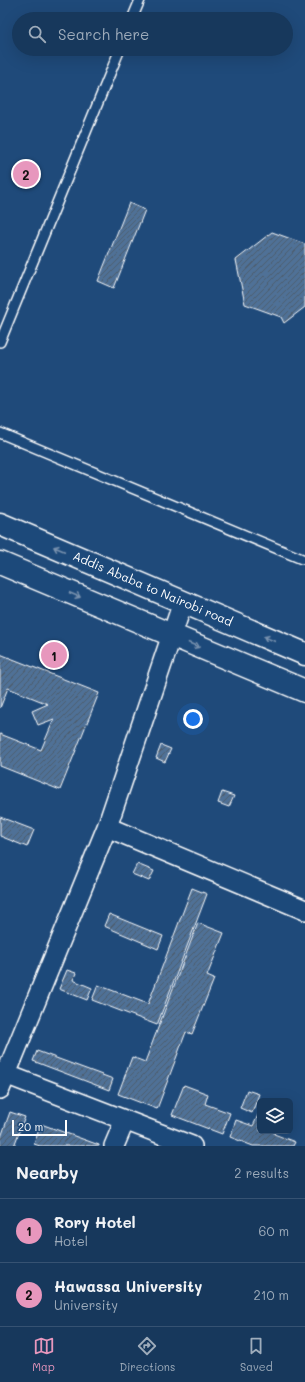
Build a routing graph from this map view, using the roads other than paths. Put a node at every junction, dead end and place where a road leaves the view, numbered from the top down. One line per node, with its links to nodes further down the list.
1 (140, 0): 2 (lane)
2 (135, 12)
3 (117, 56): 4 (lane)
4 (0, 342)
5 (0, 433): 7 (lane)
6 (0, 524): 9 (highway, Addis Ababa to Nairobi road, one-way to 6)
7 (302, 559)
8 (0, 563): 10 (highway, one-way to 10)
9 (183, 602): 10 (street); 11 (highway, Addis Ababa to Nairobi road, one-way to 9)
10 (172, 636): 12 (highway, one-way to 12); 13 (street)
11 (305, 654)
12 (305, 691)
13 (107, 826): 14 (street); 15 (street)
14 (305, 910)
15 (2, 1079): 16 (street)
16 (125, 1120): 17 (street); 18 (street)
17 (114, 1146)
18 (192, 1146)

